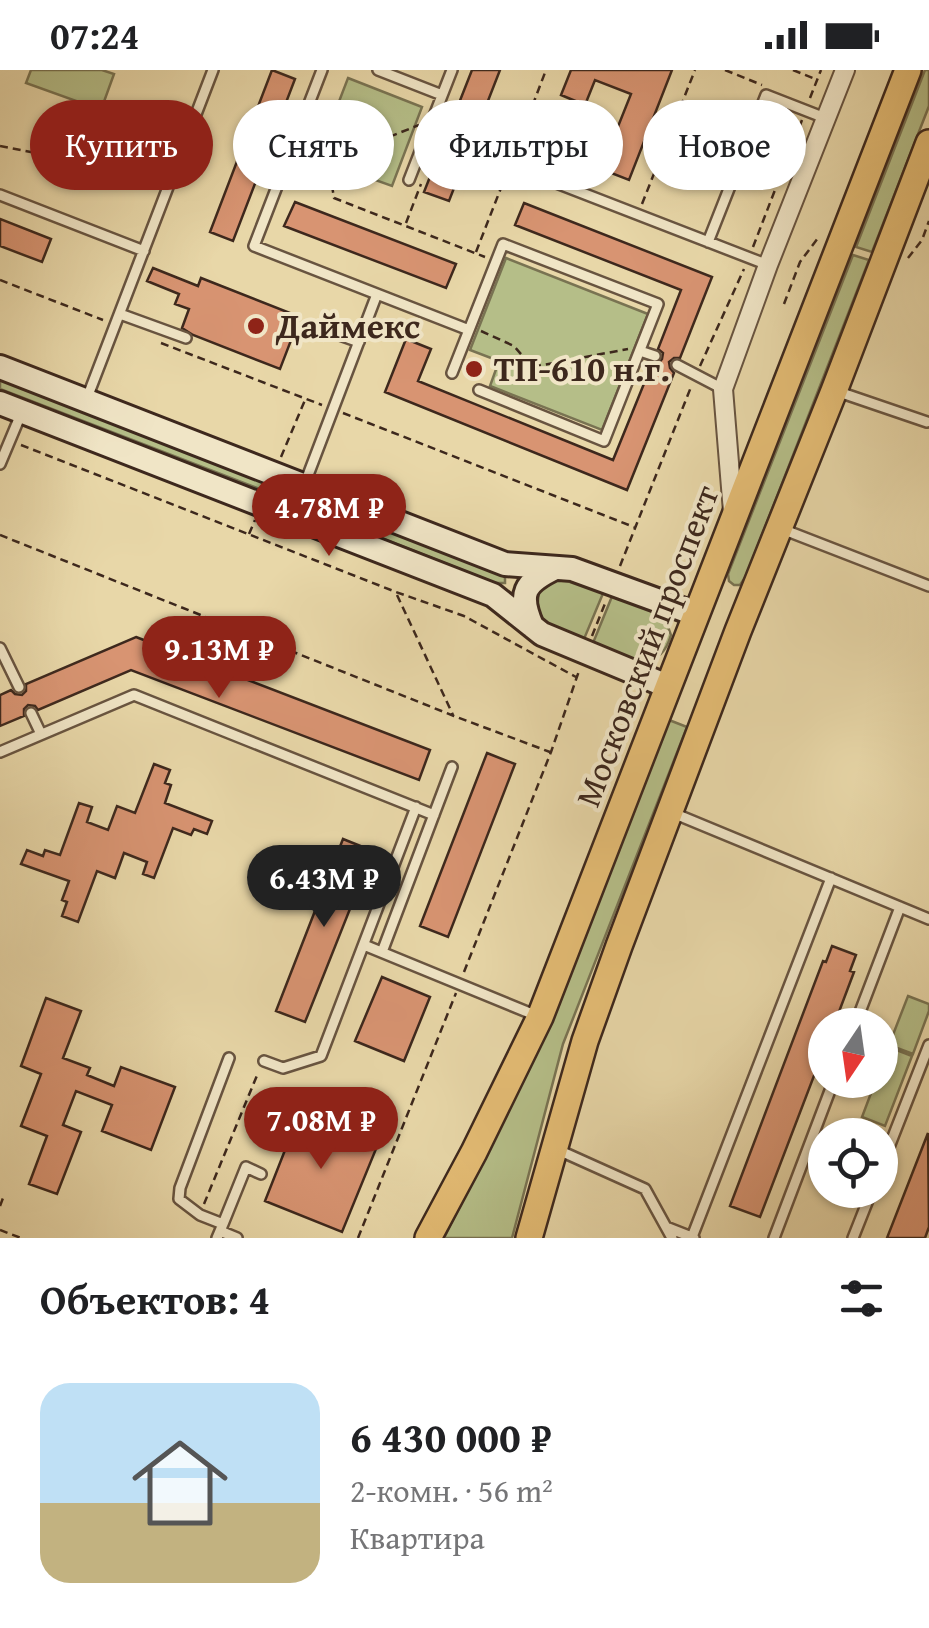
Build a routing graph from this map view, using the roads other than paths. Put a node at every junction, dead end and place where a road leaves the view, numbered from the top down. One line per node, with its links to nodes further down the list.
1 (213, 70): 14 (lane)
2 (322, 70): 16 (lane)
3 (378, 70): 7 (lane)
4 (452, 70): 7 (lane)
5 (844, 70): 8 (street)
6 (908, 70): 35 (main road, Московский проспект)
7 (442, 95): 10 (lane)
8 (826, 118): 13 (lane); 15 (street)
9 (929, 143): 29 (main road)
10 (409, 180)
11 (575, 190): 13 (lane)
12 (0, 195): 14 (lane)
13 (708, 242): 15 (lane)
14 (144, 251): 17 (lane)
15 (768, 266): 28 (street)
16 (377, 294): 18 (lane); 21 (lane)
17 (120, 314): 20 (lane); 30 (lane)
18 (470, 328): 22 (lane); 26 (lane)
19 (332, 332): 21 (lane)
20 (186, 338)
21 (359, 342): 34 (lane)
22 (640, 351): 23 (lane); 27 (lane)
23 (655, 356)
24 (677, 365): 28 (lane)
25 (0, 366): 30 (main road)
26 (452, 374)
27 (479, 390)
28 (723, 390): 35 (street)
29 (834, 390): 32 (lane); 36 (main road)
30 (86, 400): 34 (main road)
31 (11, 407): 33 (lane); 40 (main road)
32 (927, 422)
33 (0, 464)
34 (304, 486): 37 (main road)
35 (733, 517): 41 (main road, Московский проспект)
36 (780, 528): 39 (lane); 43 (main road)
37 (506, 564): 38 (main road); 40 (main road)
38 (555, 568): 41 (main road); 42 (main road)
39 (929, 586)
40 (493, 595): 42 (main road)
41 (695, 614): 43 (main road); 45 (main road, Московский проспект)
42 (532, 626): 45 (main road)
43 (738, 630): 47 (main road)
44 (0, 648): 46 (lane)
45 (667, 686): 47 (main road); 61 (main road, Московский проспект)
46 (18, 687)
47 (710, 703): 53 (main road)
48 (31, 713): 49 (lane)
49 (41, 734): 50 (lane); 52 (lane)
50 (0, 752)
51 (452, 767): 54 (lane)
52 (416, 807): 54 (lane); 58 (lane)
53 (670, 812): 55 (lane); 67 (main road)
54 (434, 815): 59 (lane)
55 (831, 878): 56 (lane); 76 (lane)
56 (900, 907): 57 (lane); 60 (lane)
57 (929, 919)
58 (364, 945): 59 (lane); 64 (lane)
59 (382, 952): 61 (lane)
60 (861, 1008)
61 (540, 1017): 73 (main road, Московский проспект)
62 (929, 1044): 66 (lane)
63 (229, 1058): 71 (lane)
64 (264, 1061)
65 (827, 1098): 77 (lane)
66 (898, 1124)
67 (554, 1148): 70 (lane); 74 (main road)
68 (261, 1174): 71 (lane)
69 (865, 1208): 78 (lane)
70 (666, 1227): 75 (lane); 76 (lane)
71 (220, 1231): 72 (lane)
72 (236, 1238)
73 (428, 1238)
74 (529, 1238)
75 (672, 1238)
76 (693, 1238)
77 (774, 1238)
78 (853, 1238)

